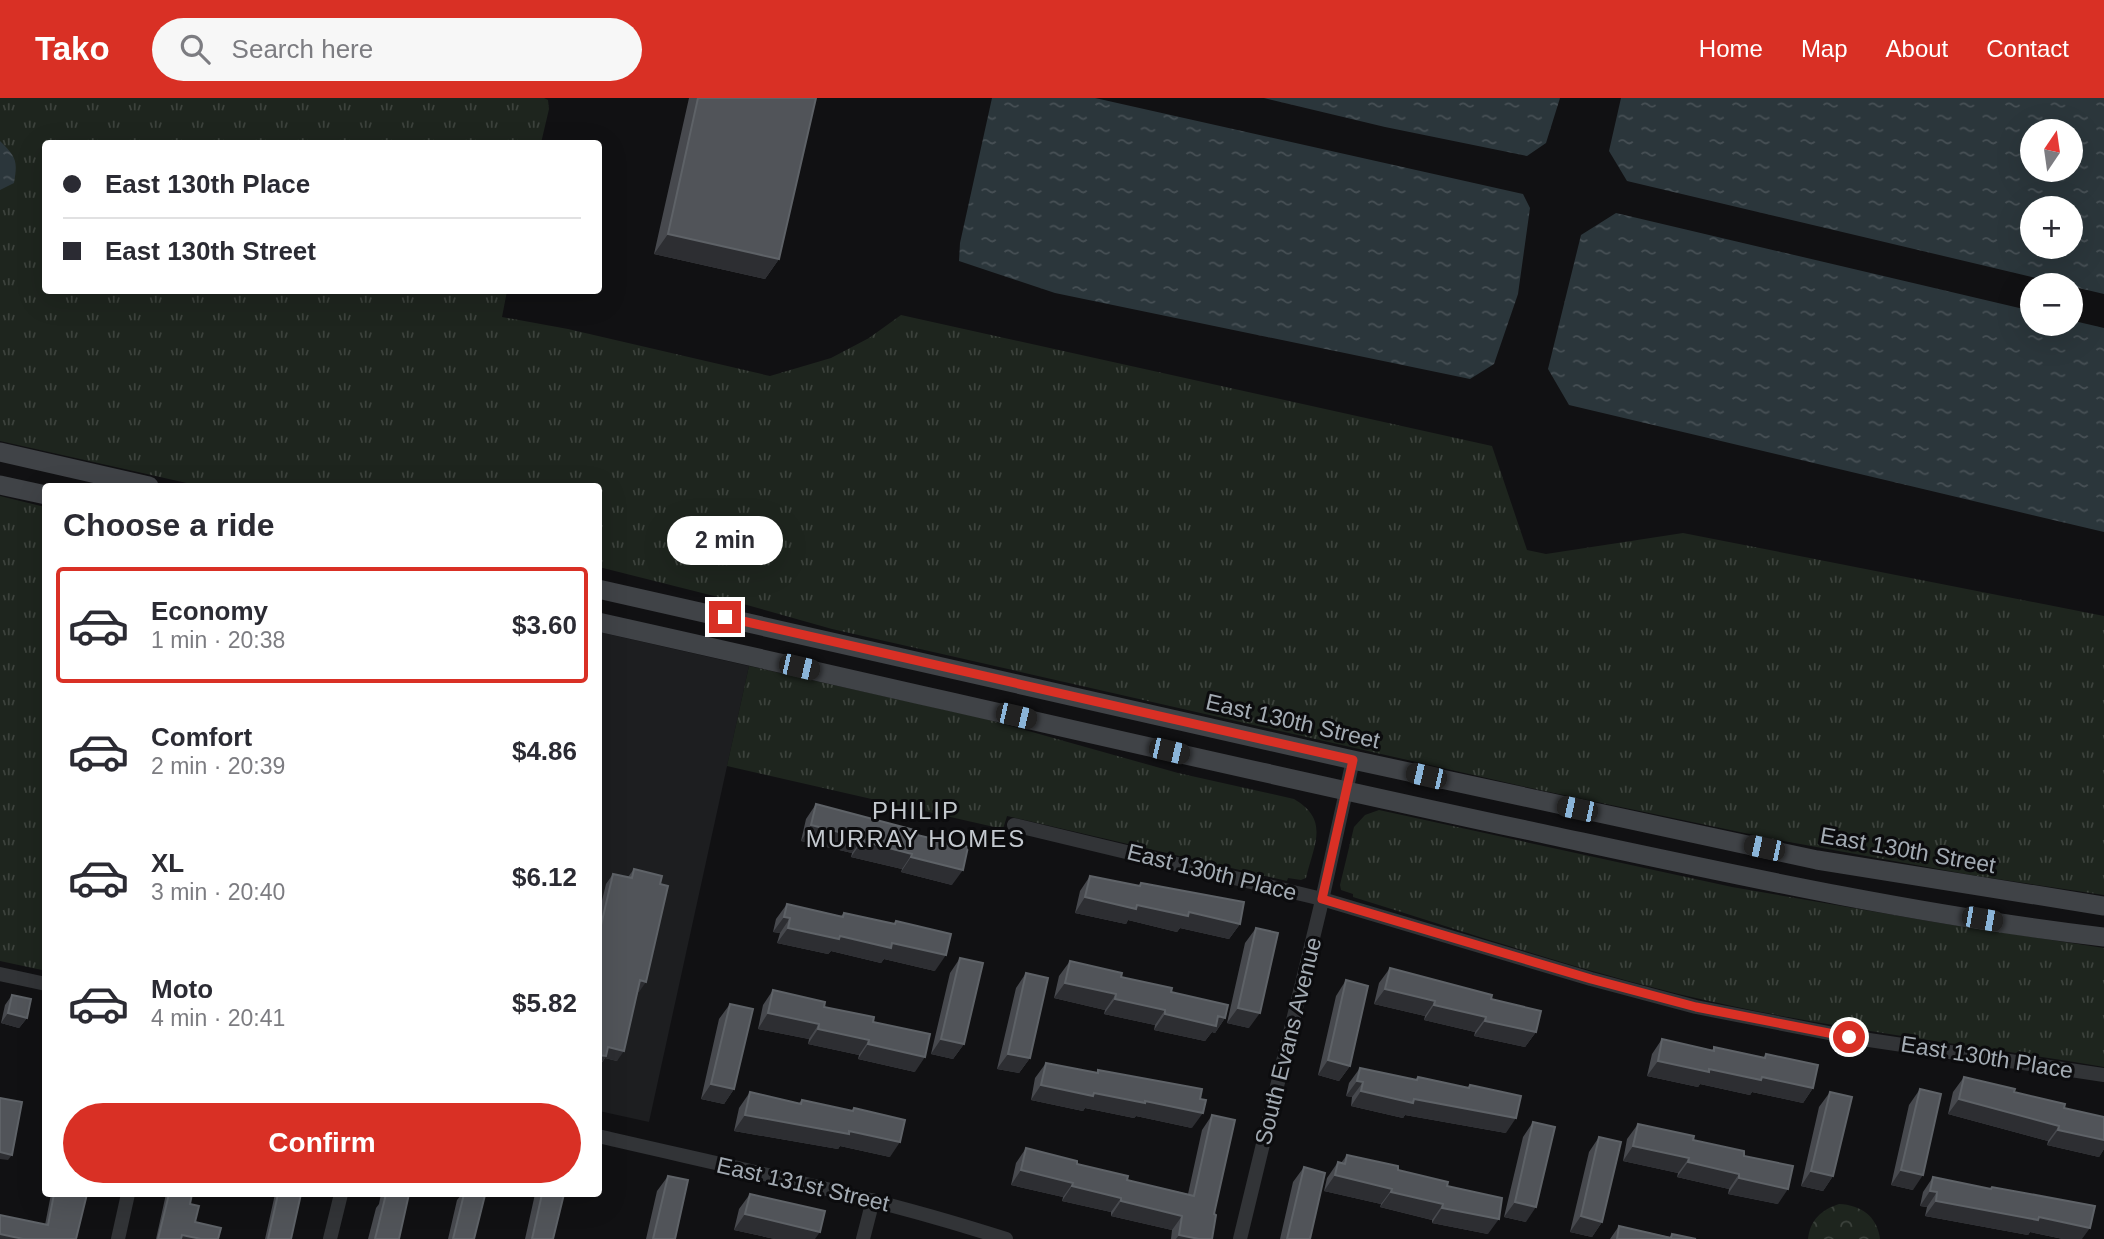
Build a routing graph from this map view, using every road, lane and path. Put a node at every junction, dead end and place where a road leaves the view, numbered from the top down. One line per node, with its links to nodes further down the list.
1 (0, 452): 2 (main road)
2 (136, 483)
3 (0, 485): 4 (main road)
4 (42, 494)
5 (602, 590): 7 (main road, East 130th Street)
6 (602, 623): 8 (main road)
7 (1353, 760): 8 (street, South Evans Avenue); 11 (main road, East 130th Street)
8 (1346, 791): 10 (street, South Evans Avenue); 12 (main road)
9 (1014, 825): 10 (street, East 130th Place)
10 (1322, 899): 15 (street, East 130th Place); 24 (street, South Evans Avenue)
11 (2104, 906)
12 (2104, 937)
13 (0, 974): 14 (street)
14 (42, 983)
15 (2104, 1075)
16 (602, 1137): 19 (street, East 131st Street)
17 (127, 1197): 20 (street)
18 (340, 1197): 21 (street)
19 (873, 1200): 22 (street); 23 (street, East 131st Street)
20 (118, 1239)
21 (330, 1239)
22 (863, 1239)
23 (1006, 1239)
24 (1240, 1239)

